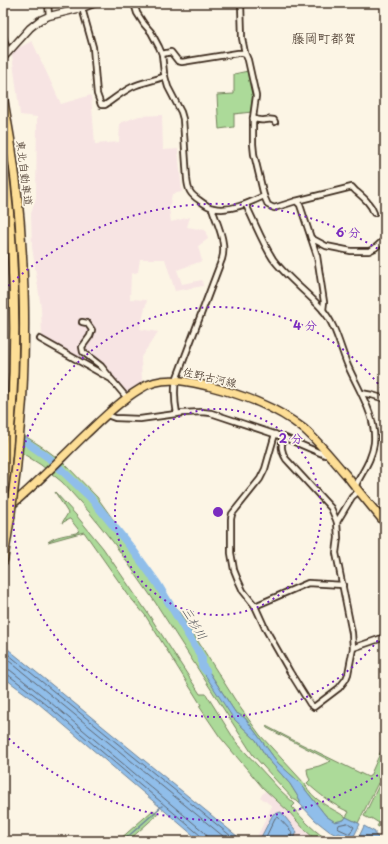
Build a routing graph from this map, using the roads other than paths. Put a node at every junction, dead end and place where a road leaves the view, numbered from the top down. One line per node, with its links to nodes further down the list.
1 (48, 3): 6 (street)
2 (95, 3): 5 (street)
3 (134, 3): 9 (street)
4 (241, 3): 8 (street)
5 (82, 8): 6 (street); 11 (street)
6 (49, 16): 10 (street)
7 (3, 36): 10 (street)
8 (245, 53): 9 (street); 13 (street)
9 (162, 54): 11 (street)
10 (5, 56)
11 (165, 76): 19 (street)
12 (3, 98): 38 (highway, 東北自動車道, bridge)
13 (253, 118): 14 (street); 16 (street)
14 (275, 122)
15 (3, 159): 37 (highway, 東北自動車道)
16 (264, 196): 17 (street); 18 (street)
17 (296, 201): 20 (street); 21 (street)
18 (246, 204): 19 (street); 23 (street)
19 (212, 208): 27 (street)
20 (374, 214)
21 (311, 238): 22 (street); 23 (street)
22 (385, 239)
23 (323, 310): 28 (street)
24 (82, 322): 26 (street)
25 (40, 339): 26 (street)
26 (111, 379): 29 (street)
27 (176, 380): 29 (main road, 佐野古河線); 31 (street); 35 (main road, 佐野古河線)
28 (361, 393): 30 (street); 36 (street)
29 (127, 398): 32 (main road, 佐野古河線)
30 (385, 399)
31 (176, 414): 32 (street); 33 (street)
32 (107, 415): 38 (main road, 佐野古河線)
33 (275, 434): 34 (street); 43 (street)
34 (283, 437): 35 (street); 39 (street)
35 (329, 455): 36 (main road, 佐野古河線)
36 (357, 489): 39 (street); 40 (main road, 佐野古河線)
37 (3, 499)
38 (7, 514): 41 (highway, 東北自動車道)
39 (337, 522): 42 (street)
40 (385, 523)
41 (3, 561)
42 (342, 585): 43 (street); 45 (street)
43 (255, 606): 45 (street)
44 (385, 637): 45 (street)
45 (353, 648)

